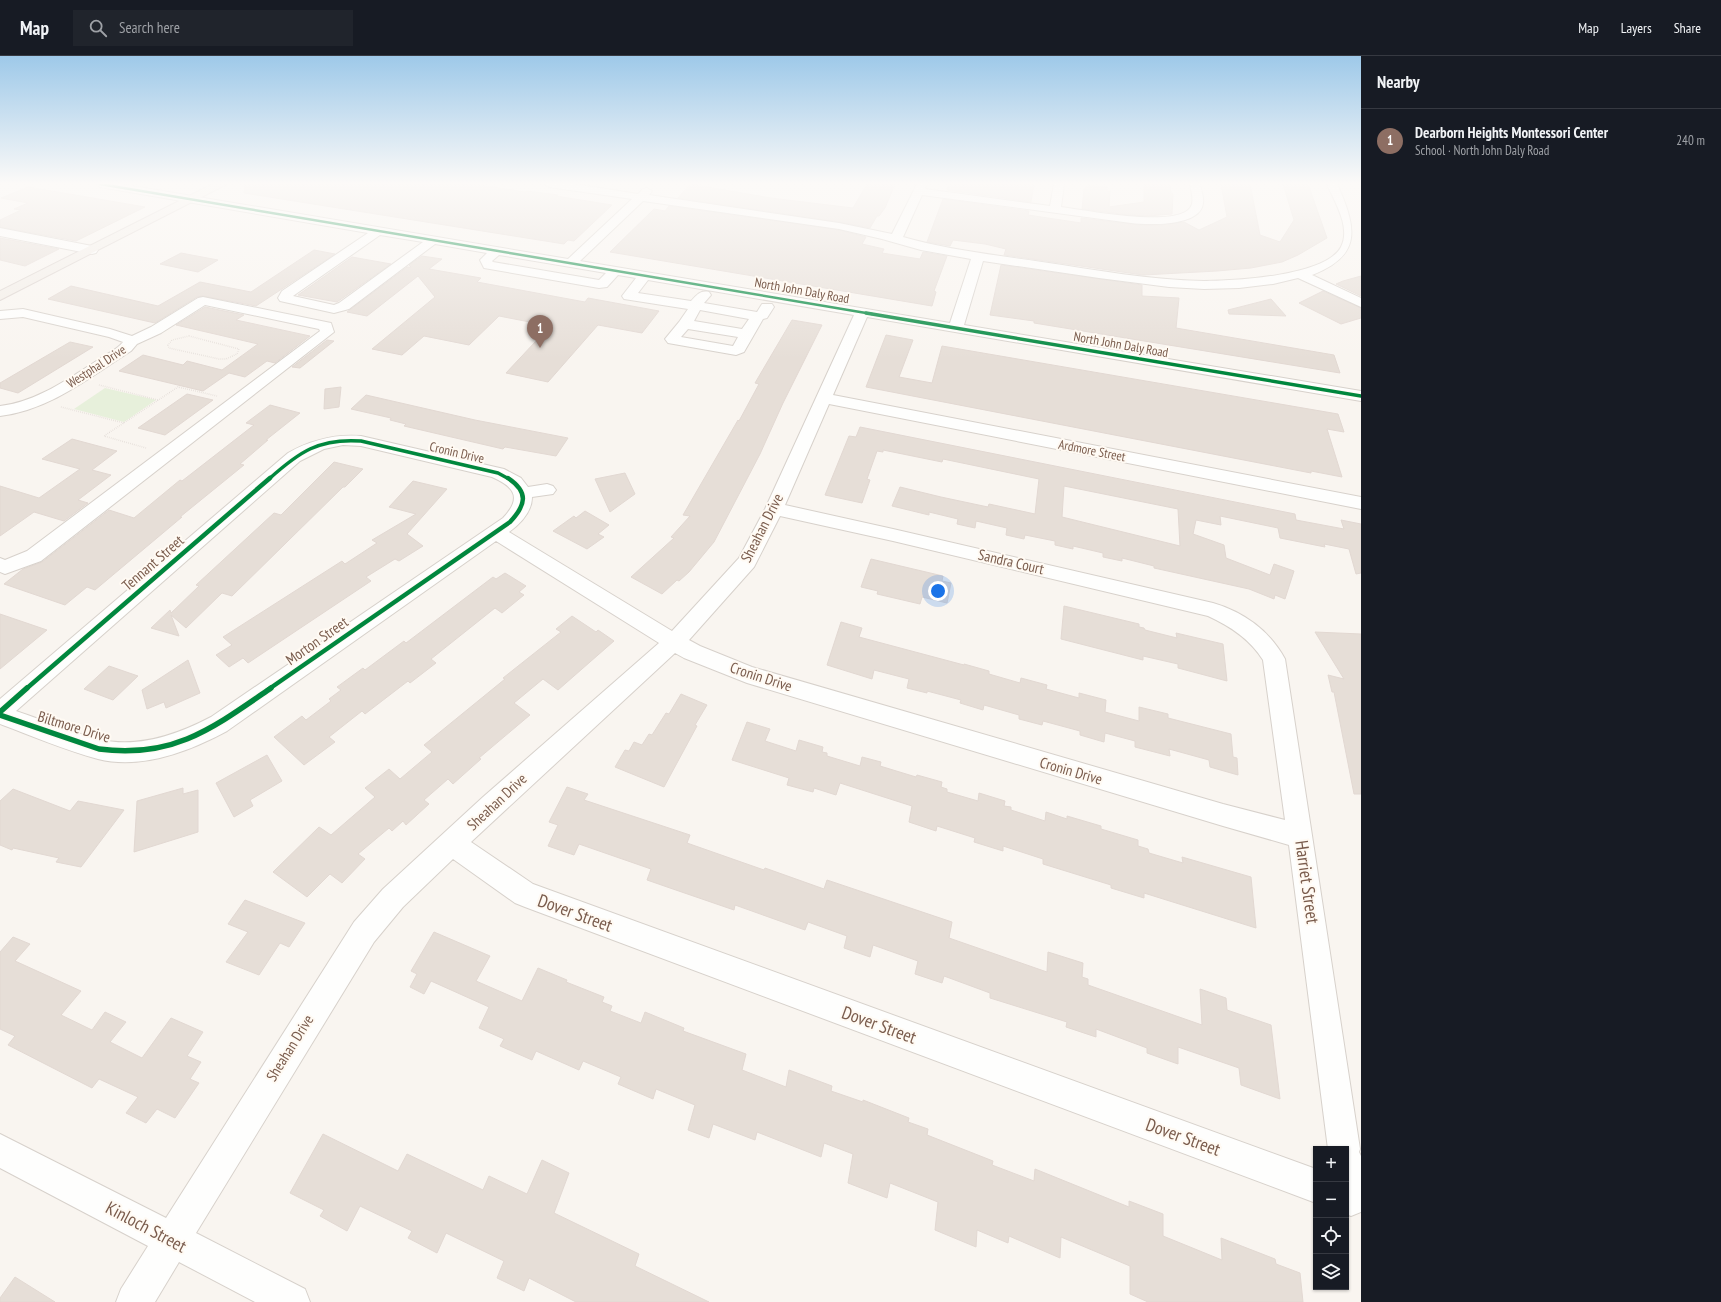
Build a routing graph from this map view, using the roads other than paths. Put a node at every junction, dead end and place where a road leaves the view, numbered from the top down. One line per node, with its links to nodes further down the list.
1 (52, 242): 9 (street)
2 (108, 242): 9 (main road)
3 (362, 242): 4 (street)
4 (430, 242)
5 (445, 242): 10 (street, North John Daly Road)
6 (594, 242): 12 (street)
7 (906, 242): 11 (street)
8 (1349, 242): 14 (street)
9 (92, 250): 17 (main road)
10 (496, 251): 12 (street, North John Daly Road); 13 (street)
11 (978, 256): 14 (street); 27 (street)
12 (572, 263): 13 (street, North John Daly Road)
13 (616, 270): 15 (street, North John Daly Road)
14 (1300, 274): 20 (street)
15 (645, 275): 16 (street, North John Daly Road); 21 (street)
16 (712, 286): 18 (street, North John Daly Road); 21 (street)
17 (0, 296)
18 (774, 297): 22 (street, North John Daly Road); 25 (street)
19 (0, 300): 23 (street, Westphal Drive)
20 (1361, 302)
21 (696, 306): 25 (street); 26 (street)
22 (862, 312): 27 (street, North John Daly Road); 31 (street, Sheahan Drive)
23 (23, 313): 24 (street, Westphal Drive); 29 (street, Westphal Drive)
24 (0, 314)
25 (758, 316): 28 (street)
26 (685, 324): 28 (street); 28 (street)
27 (956, 327): 30 (street, North John Daly Road)
28 (746, 334)
29 (132, 341): 32 (street, Westphal Drive); 41 (street)
30 (1361, 396)
31 (823, 398): 38 (street, Ardmore Street); 39 (street, Sheahan Drive)
32 (20, 407): 33 (street, Westphal Drive); 34 (street)
33 (0, 411)
34 (0, 425)
35 (327, 437): 37 (street, Cronin Drive); 44 (street, Tennant Street)
36 (547, 490): 37 (street)
37 (523, 493): 40 (street)
38 (1361, 503)
39 (774, 509): 42 (street, Sandra Court); 43 (street, Sheahan Drive)
40 (496, 532): 43 (street, Cronin Drive); 46 (street, Morton Street)
41 (0, 565)
42 (1245, 626): 47 (street, Harriet Street)
43 (674, 642): 47 (street, Cronin Drive); 48 (street, Sheahan Drive)
44 (0, 712)
45 (0, 716): 46 (street, Biltmore Drive)
46 (143, 751)
47 (1300, 836): 49 (street, Harriet Street)
48 (453, 844): 52 (street, Dover Street); 54 (street, Sheahan Drive)
49 (1344, 1146)
50 (0, 1150): 54 (street, Kinloch Street)
51 (1349, 1177): 53 (street)
52 (1313, 1185)
53 (1353, 1199)
54 (172, 1240): 55 (street, Sheahan Drive); 56 (street, Kinloch Street)
55 (134, 1302)
56 (292, 1302)

